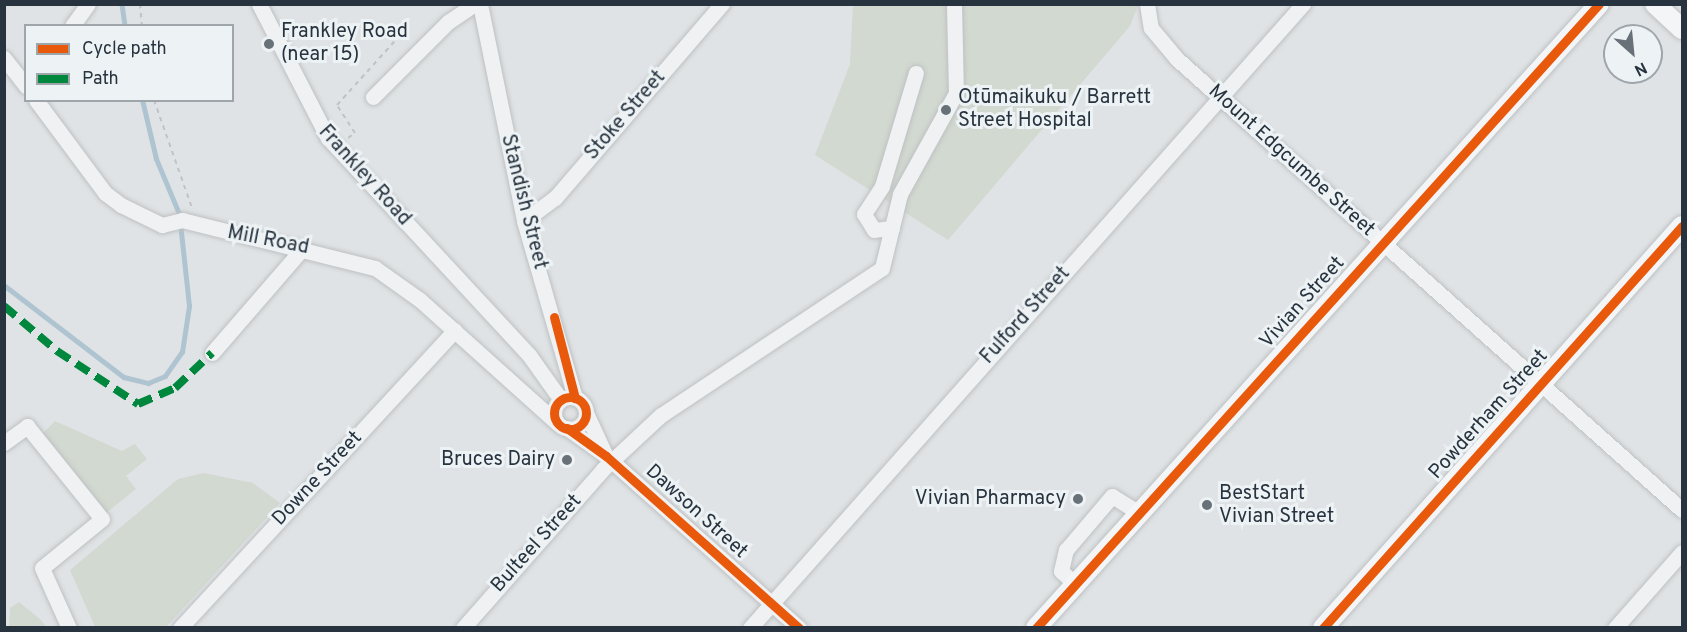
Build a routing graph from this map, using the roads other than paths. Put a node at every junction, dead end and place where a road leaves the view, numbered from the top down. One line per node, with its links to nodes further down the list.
1 (88, 4): 11 (street)
2 (259, 4): 28 (street, Frankley Road)
3 (475, 4): 16 (street)
4 (480, 4): 19 (street, Standish Street)
5 (722, 4): 19 (street, Stoke Street)
6 (954, 4): 21 (street, Bulteel Street)
7 (1147, 4): 17 (street, Mount Edgcumbe Street)
8 (1304, 4): 17 (street, Fulford Street)
9 (1599, 4): 22 (main road, Vivian Street)
10 (1655, 4): 12 (main road)
11 (73, 24)
12 (1683, 29)
13 (4, 58): 15 (street)
14 (916, 73): 21 (street)
15 (24, 79)
16 (373, 97)
17 (1220, 97): 22 (street, Mount Edgcumbe Street); 37 (street, Fulford Street)
18 (37, 102): 23 (street, Mill Road)
19 (524, 221): 28 (street, Standish Street)
20 (1683, 226): 27 (main road, Powderham Street)
21 (892, 228): 32 (street, Bulteel Street)
22 (1382, 241): 27 (street, Mount Edgcumbe Street); 34 (main road, Vivian Street)
23 (303, 248): 24 (street, Mill Road); 25 (street)
24 (455, 330): 26 (street, Mill Road); 39 (street, Downe Street)
25 (212, 353)
26 (514, 381): 28 (street, Mill Road); 30 (street, Mill Road)
27 (1541, 384): 33 (street, Mount Edgcumbe Street); 44 (main road, Powderham Street)
28 (564, 400): 29 (street, Dawson Street); 30 (street)
29 (586, 413): 30 (street); 32 (street, Dawson Street)
30 (562, 426): 32 (street, Dawson Street)
31 (4, 443): 38 (street)
32 (609, 459): 37 (street, Dawson Street); 40 (street, Bulteel Street)
33 (1683, 510)
34 (1140, 513): 36 (main road, Vivian Street); 36 (street)
35 (1683, 552): 45 (street)
36 (1075, 584): 43 (main road, Vivian Street)
37 (771, 603): 41 (street, Fulford Street); 42 (street, Dawson Street)
38 (69, 627)
39 (180, 627)
40 (463, 627)
41 (750, 627)
42 (799, 627)
43 (1036, 627)
44 (1323, 627)
45 (1615, 627)

